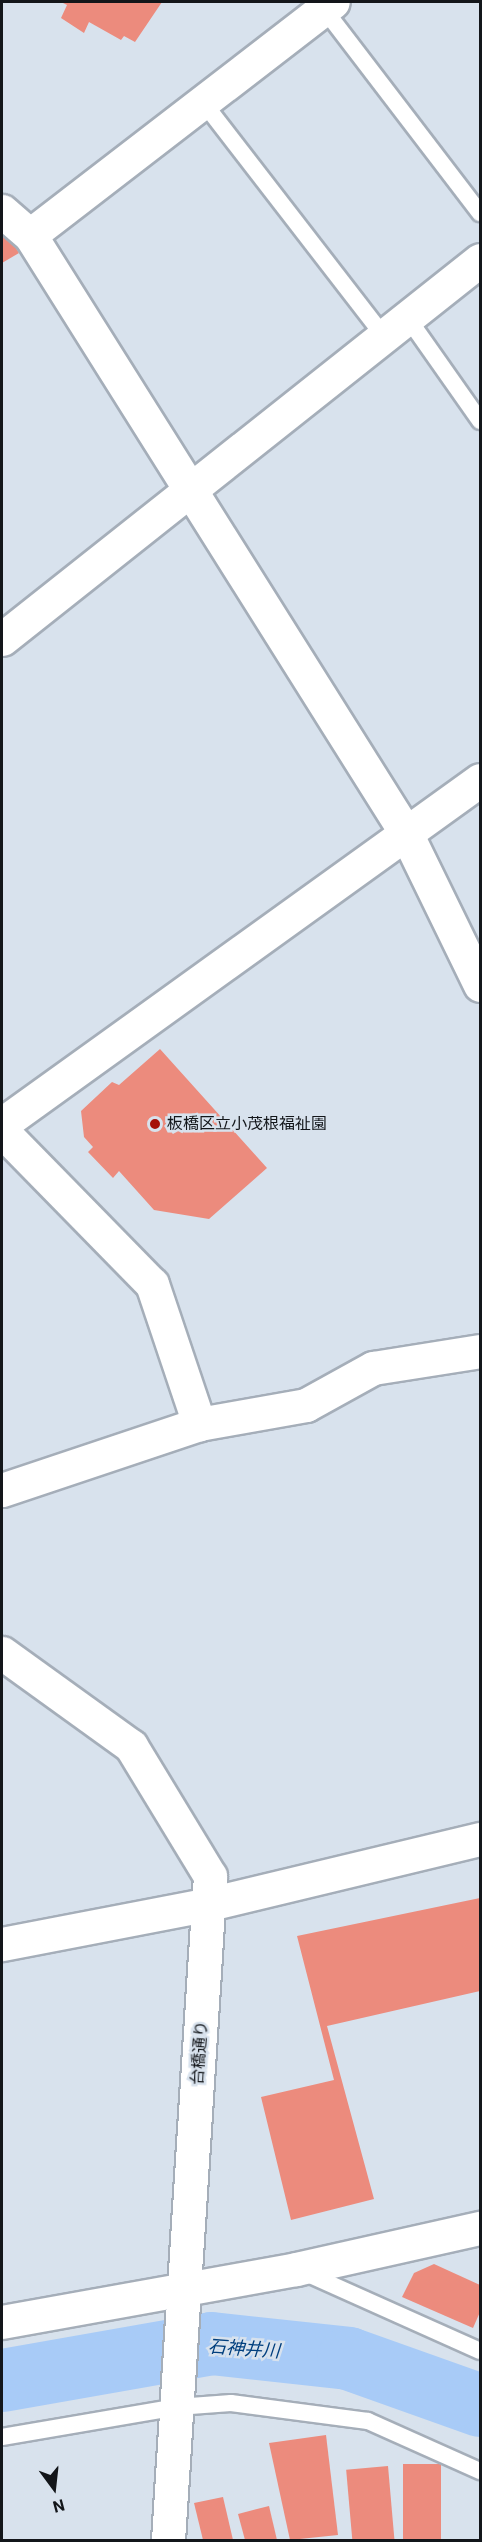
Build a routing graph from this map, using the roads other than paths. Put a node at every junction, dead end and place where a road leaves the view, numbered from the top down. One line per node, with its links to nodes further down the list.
1 (328, 5): 2 (street); 4 (lane)
2 (203, 102): 5 (street); 7 (lane)
3 (2, 211): 5 (street)
4 (480, 213)
5 (30, 235): 9 (street)
6 (480, 260): 7 (street)
7 (396, 326): 8 (lane); 9 (street)
8 (480, 422)
9 (188, 490): 10 (street); 12 (street)
10 (2, 639)
11 (480, 780): 12 (street)
12 (406, 833): 13 (street); 14 (street)
13 (480, 985)
14 (2, 1124)
15 (2, 1131): 17 (street)
16 (480, 1351): 17 (street)
17 (198, 1424): 18 (street)
18 (2, 1490)
19 (2, 1653): 21 (street, 台橋通り)
20 (480, 1839): 21 (street)
21 (209, 1904): 22 (street); 25 (street, 台橋通り)
22 (2, 1944)
23 (480, 2228): 24 (street)
24 (296, 2269): 25 (street); 27 (lane)
25 (184, 2296): 26 (street); 28 (street, 台橋通り)
26 (2, 2322)
27 (480, 2351)
28 (177, 2403): 29 (lane); 30 (lane); 31 (street, 台橋通り)
29 (2, 2437)
30 (480, 2471)
31 (168, 2541)

